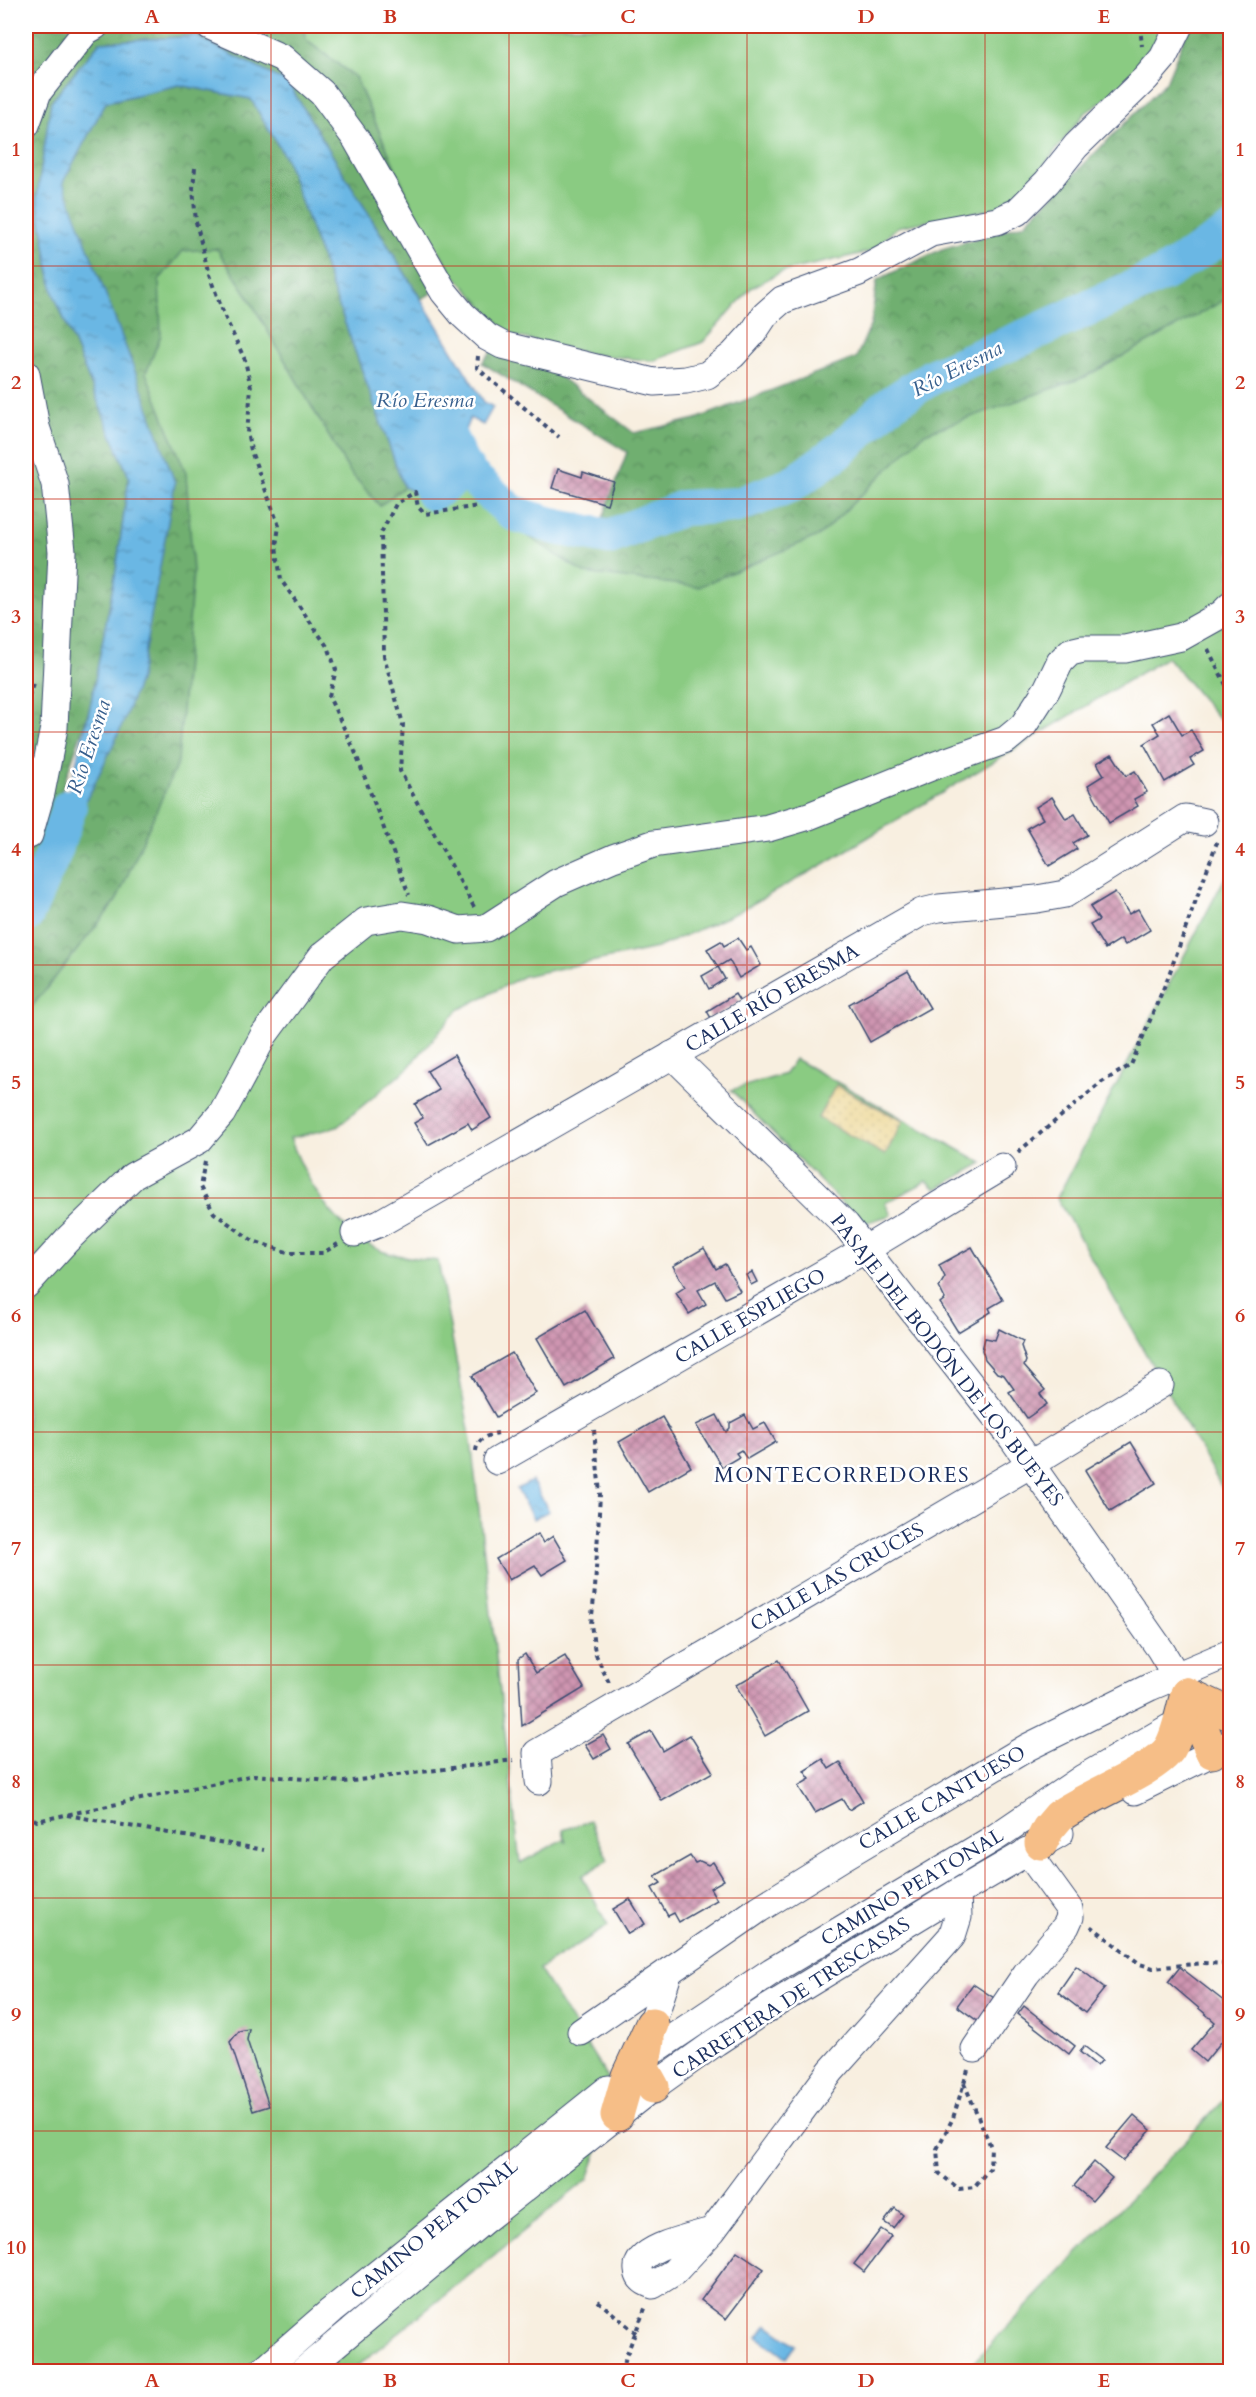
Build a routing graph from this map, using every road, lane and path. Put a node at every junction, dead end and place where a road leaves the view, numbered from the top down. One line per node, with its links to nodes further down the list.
1 (95, 26): 4 (street)
2 (210, 26): 6 (street)
3 (1179, 26): 6 (street)
4 (26, 125)
5 (195, 168): 17 (path)
6 (487, 337): 8 (path)
7 (26, 374): 15 (street)
8 (559, 437)
9 (479, 507): 16 (path)
10 (1230, 606): 11 (street)
11 (1197, 628): 12 (path); 17 (street)
12 (1230, 693)
13 (1230, 807): 14 (path)
14 (1215, 827): 18 (street, CALLE RÍO ERESMA); 20 (path)
15 (29, 835)
16 (479, 915)
17 (418, 918): 23 (street)
18 (672, 1055): 21 (street, CALLE RÍO ERESMA); 22 (street, PASAJE DEL BODÓN DE LOS BUEYES)
19 (207, 1152): 21 (path)
20 (1002, 1167): 22 (street, CALLE ESPLIEGO)
21 (355, 1233)
22 (866, 1250): 25 (street, CALLE ESPLIEGO); 27 (street, PASAJE DEL BODÓN DE LOS BUEYES)
23 (26, 1285)
24 (1160, 1385): 27 (street, CALLE LAS CRUCES)
25 (592, 1407): 26 (street, CALLE ESPLIEGO); 30 (path)
26 (497, 1461)
27 (1030, 1464): 29 (street, PASAJE DEL BODÓN DE LOS BUEYES); 30 (street, CALLE LAS CRUCES)
28 (1230, 1653): 29 (street, CALLE CANTUESO)
29 (1208, 1696): 32 (main road); 36 (main road); 41 (street, CALLE CANTUESO)
30 (616, 1706): 33 (street, CALLE LAS CRUCES)
31 (1168, 1728): 43 (street, CAMINO PEATONAL)
32 (1221, 1748): 36 (street, CARRETERA DE TRESCASAS)
33 (538, 1769): 35 (path)
34 (26, 1814): 35 (path)
35 (64, 1815): 37 (path)
36 (1034, 1847): 38 (street, CARRETERA DE TRESCASAS); 39 (street)
37 (264, 1850)
38 (957, 1893): 46 (street, CARRETERA DE TRESCASAS); 48 (street)
39 (1069, 1909): 40 (path); 44 (street)
40 (1230, 1964)
41 (669, 1971): 42 (street, CALLE CANTUESO); 43 (street)
42 (581, 2032)
43 (654, 2036): 46 (main road); 47 (main road)
44 (975, 2049): 45 (path)
45 (964, 2083): 45 (path)
46 (653, 2087): 47 (street, CARRETERA DE TRESCASAS)
47 (613, 2102): 51 (street, CAMINO PEATONAL); 52 (street, CARRETERA DE TRESCASAS)
48 (653, 2285): 50 (path)
49 (598, 2301): 50 (path)
50 (636, 2333): 53 (path)
51 (261, 2372)
52 (302, 2372)
53 (623, 2372)

